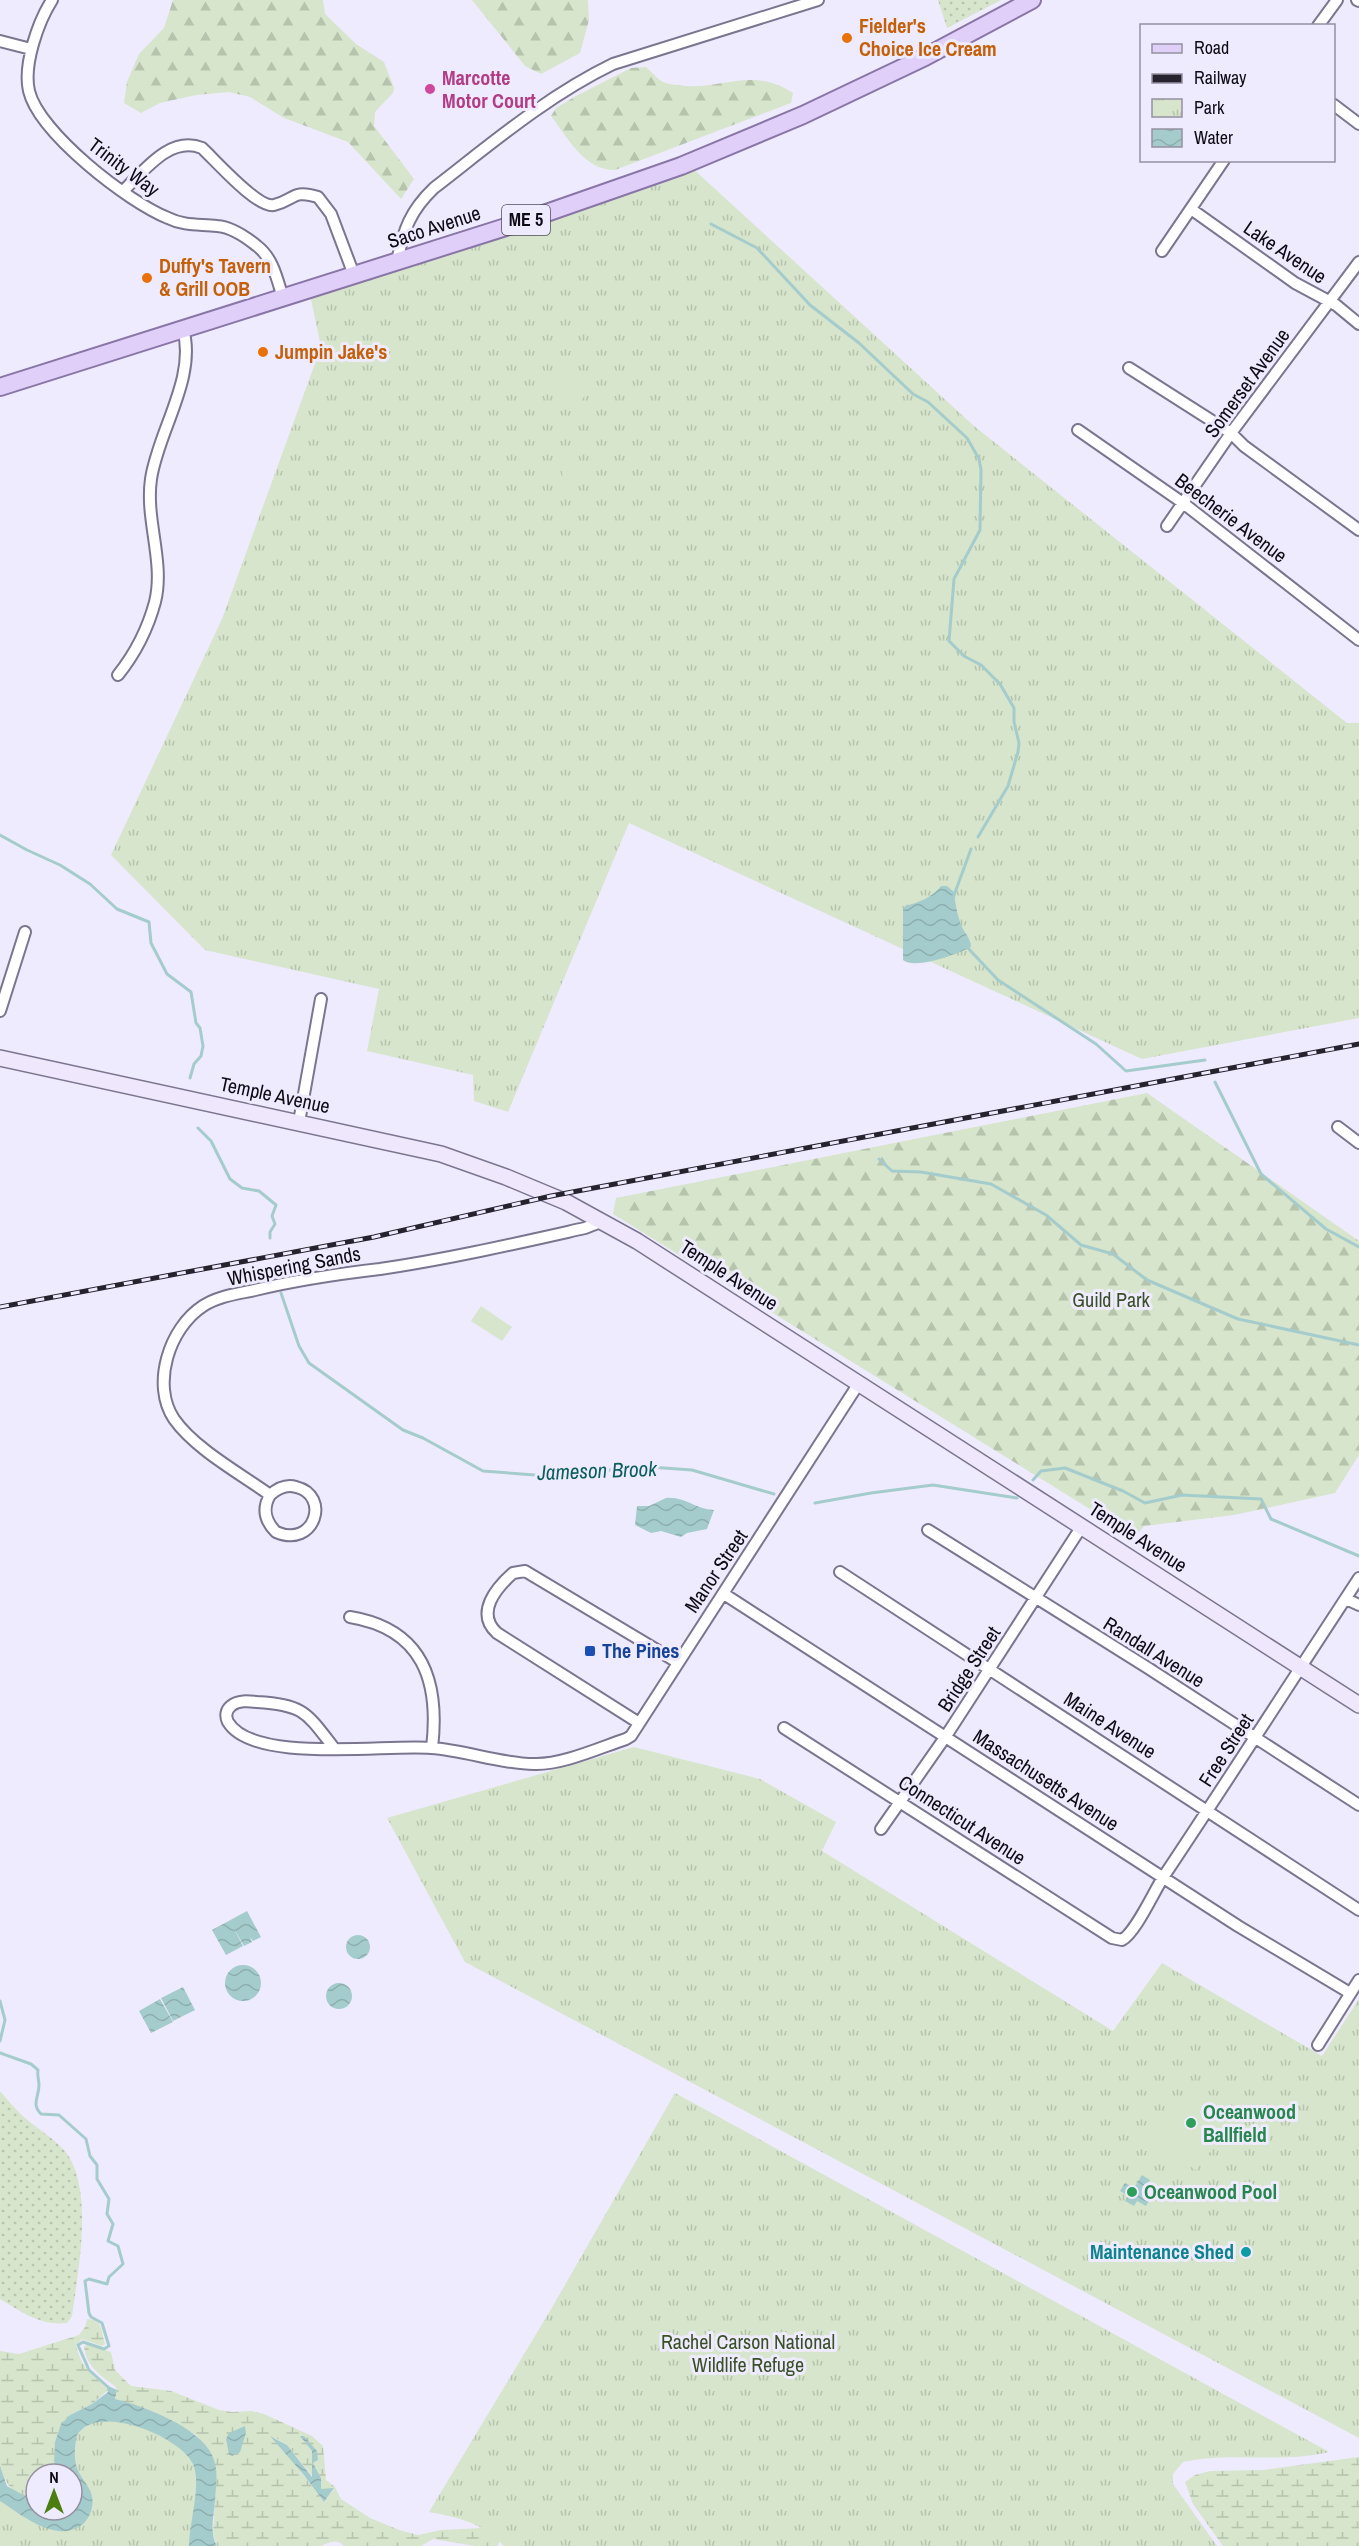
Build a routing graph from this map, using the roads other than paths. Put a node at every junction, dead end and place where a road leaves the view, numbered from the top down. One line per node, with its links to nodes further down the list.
1 (52, 0): 7 (street, Trinity Way)
2 (818, 0): 14 (street)
3 (1032, 0): 14 (main road, Saco Avenue / ME 5)
4 (1336, 0): 5 (street)
5 (1319, 24)
6 (0, 42): 7 (street)
7 (31, 49): 11 (street, Trinity Way)
8 (1335, 106): 9 (street)
9 (1359, 124)
10 (1223, 162): 12 (street)
11 (123, 191): 16 (street); 17 (street, Trinity Way)
12 (1191, 209): 13 (street); 18 (street, Lake Avenue)
13 (1162, 251)
14 (397, 261): 16 (main road, Saco Avenue / ME 5)
15 (1359, 262): 18 (street, Somerset Avenue)
16 (354, 274): 17 (main road, Saco Avenue / ME 5)
17 (283, 298): 20 (main road, Saco Avenue / ME 5)
18 (1330, 301): 19 (street, Lake Avenue); 24 (street, Somerset Avenue)
19 (1359, 324)
20 (183, 329): 22 (main road, Saco Avenue / ME 5); 29 (street)
21 (1129, 368): 24 (street)
22 (0, 387)
23 (1078, 430): 25 (street, Beecherie Avenue)
24 (1231, 433): 25 (street, Somerset Avenue); 27 (street)
25 (1183, 503): 26 (street, Somerset Avenue); 28 (street, Beecherie Avenue)
26 (1167, 526)
27 (1359, 530)
28 (1359, 640)
29 (118, 675)
30 (25, 932): 32 (street)
31 (321, 999): 34 (street)
32 (0, 1011)
33 (0, 1058): 34 (street, Temple Avenue)
34 (299, 1122): 37 (street, Temple Avenue)
35 (1338, 1127): 36 (street)
36 (1359, 1143)
37 (603, 1221): 38 (street, Temple Avenue); 39 (street, Whispering Sands)
38 (859, 1383): 40 (street, Temple Avenue); 44 (street, Manor Street)
39 (270, 1495): 39 (street)
40 (1082, 1526): 45 (street, Bridge Street); 50 (street, Temple Avenue)
41 (928, 1530): 45 (street, Randall Avenue)
42 (840, 1572): 51 (street, Maine Avenue)
43 (1359, 1578): 46 (street, Free Street)
44 (724, 1594): 49 (street, Manor Street); 55 (street, Massachusetts Avenue)
45 (1036, 1598): 51 (street, Bridge Street); 56 (street, Randall Avenue)
46 (1346, 1599): 47 (street); 50 (street, Free Street)
47 (1359, 1605)
48 (350, 1617): 58 (street)
49 (677, 1662): 53 (street, Manor Street); 53 (street)
50 (1301, 1667): 52 (street, Temple Avenue); 56 (street, Free Street)
51 (991, 1668): 55 (street, Bridge Street); 61 (street, Maine Avenue)
52 (1359, 1704)
53 (639, 1723): 58 (street, Manor Street)
54 (784, 1728): 59 (street, Connecticut Avenue)
55 (946, 1736): 59 (street, Bridge Street); 63 (street, Massachusetts Avenue)
56 (1256, 1738): 60 (street, Randall Avenue); 61 (street, Free Street)
57 (334, 1748): 57 (street, Manor Street); 58 (street, Manor Street)
58 (432, 1748)
59 (899, 1801): 62 (street, Bridge Street); 65 (street, Connecticut Avenue)
60 (1359, 1805)
61 (1209, 1812): 63 (street, Free Street); 64 (street, Maine Avenue)
62 (881, 1829)
63 (1163, 1877): 65 (street, Free Street); 67 (street, Massachusetts Avenue)
64 (1359, 1910)
65 (1122, 1940)
66 (1359, 1980): 67 (street)
67 (1350, 1993): 68 (street)
68 (1318, 2045)

